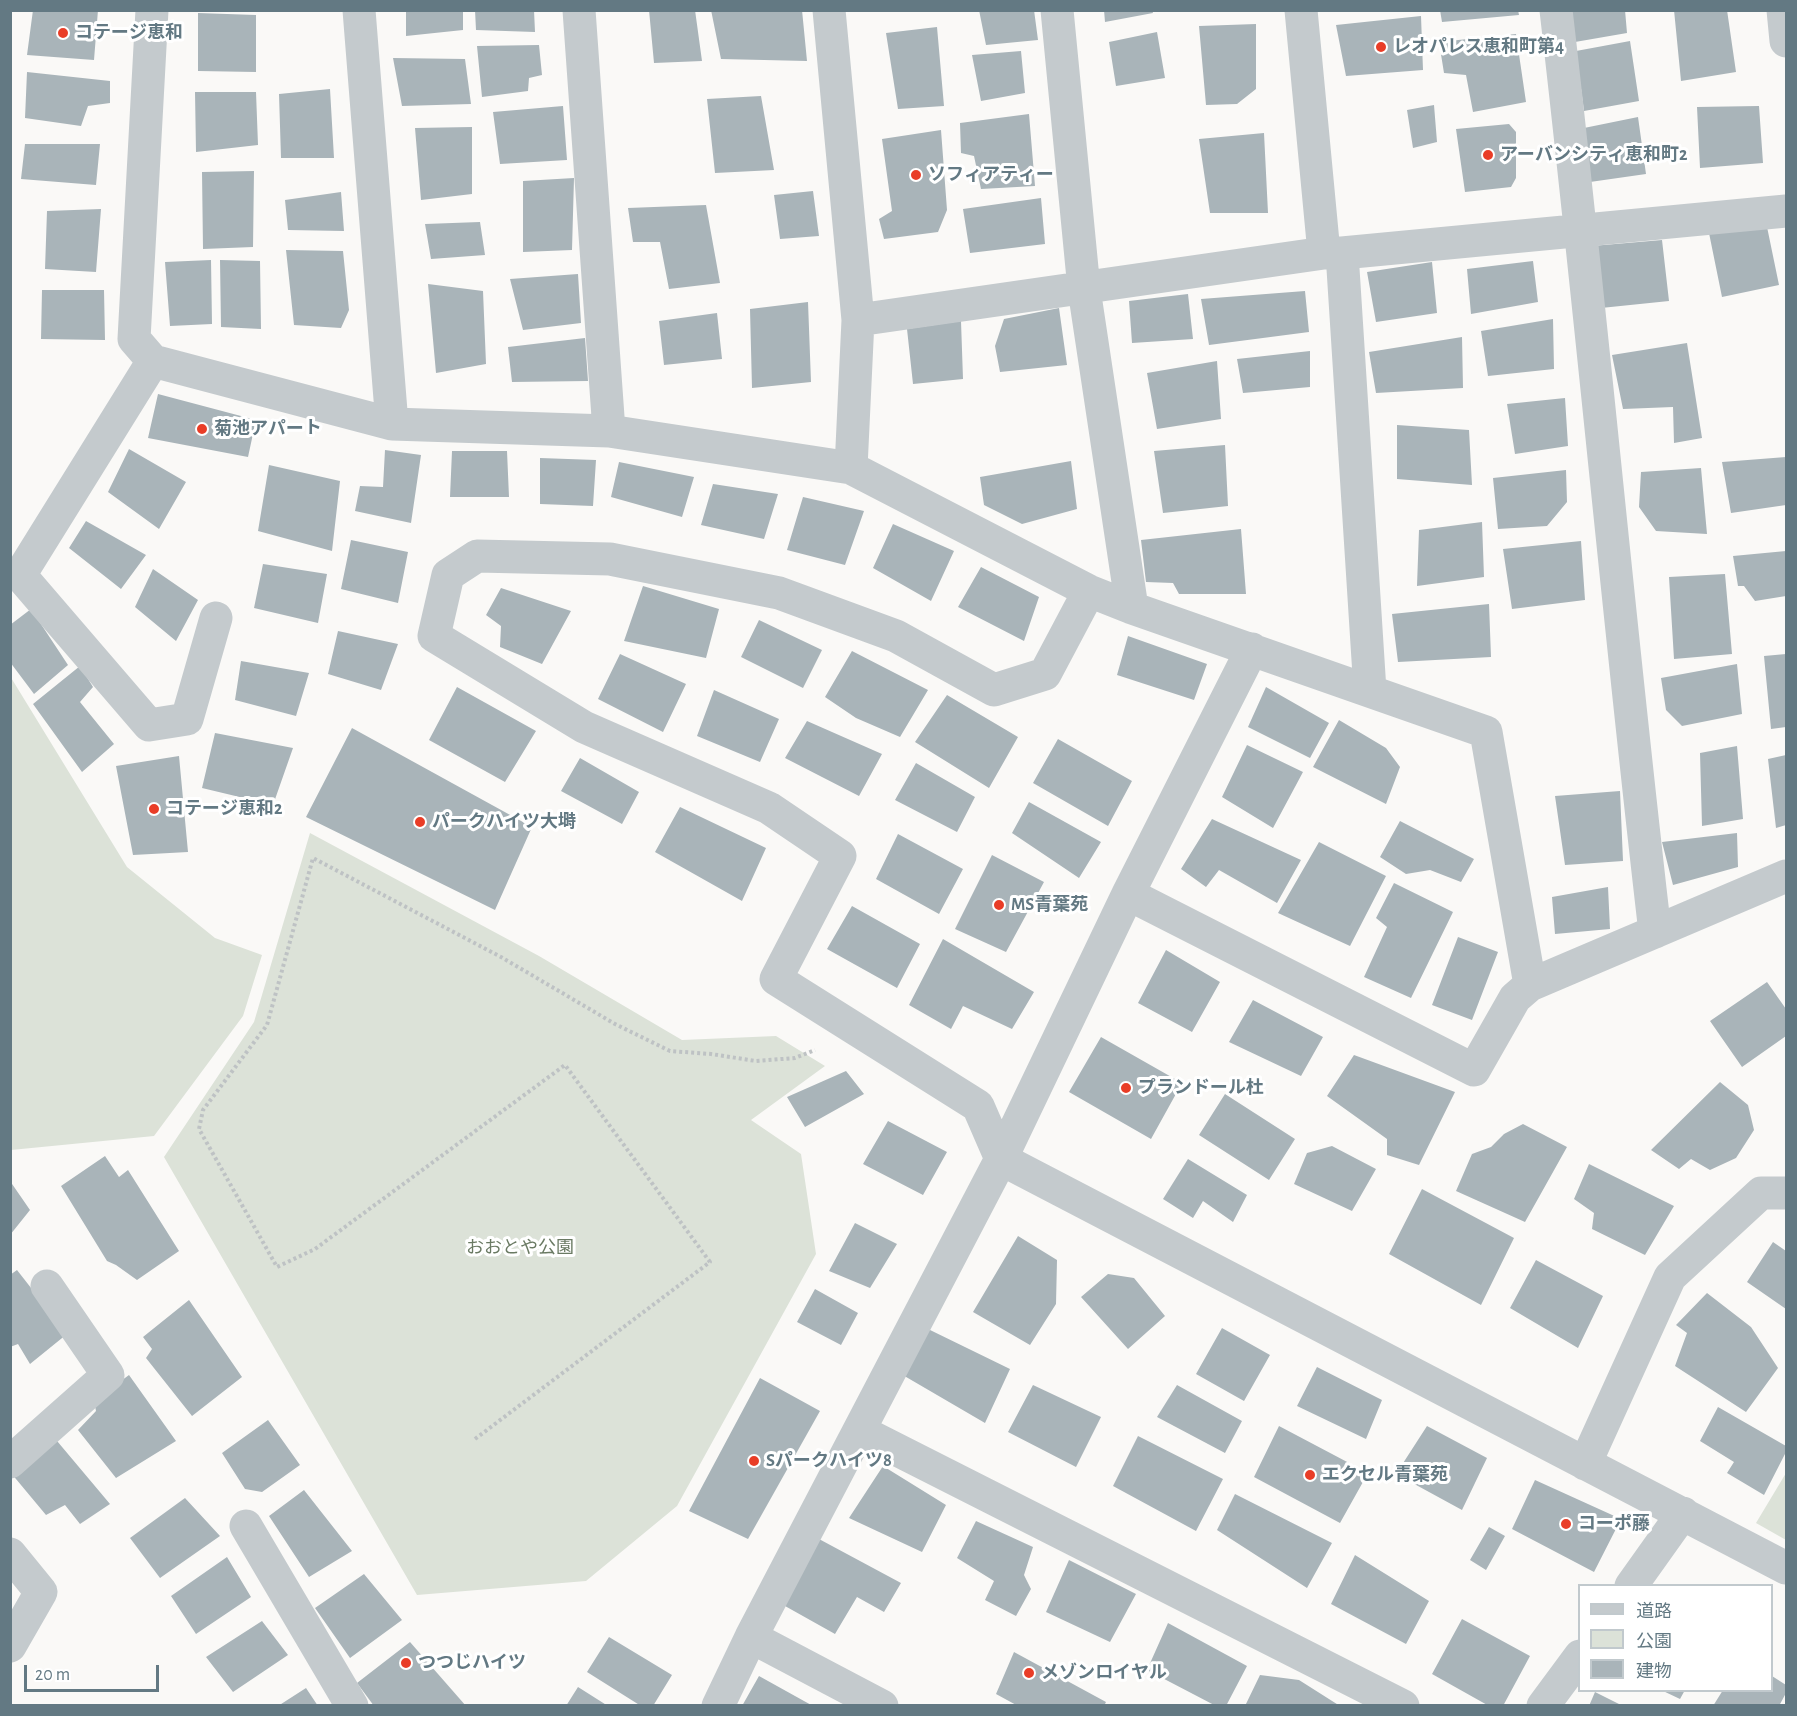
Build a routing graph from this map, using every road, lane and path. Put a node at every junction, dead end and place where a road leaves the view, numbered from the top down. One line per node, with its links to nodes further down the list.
1 (152, 10): 15 (street)
2 (359, 10): 16 (street)
3 (579, 10): 17 (street)
4 (829, 10): 14 (street)
5 (1057, 10): 13 (street)
6 (1301, 10): 12 (street)
7 (1556, 10): 11 (street)
8 (1783, 10): 9 (street)
9 (1786, 41)
10 (1786, 211): 11 (street)
11 (1582, 231): 12 (street); 26 (street)
12 (1333, 253): 13 (street); 23 (street)
13 (1084, 289): 14 (street); 20 (street)
14 (858, 320): 18 (street)
15 (153, 361): 16 (street); 21 (street)
16 (392, 424): 17 (street)
17 (609, 431): 18 (street)
18 (851, 468): 19 (street)
19 (1089, 591): 20 (street); 28 (street)
20 (1132, 608): 22 (street)
21 (216, 618)
22 (1251, 650): 23 (street); 25 (street)
23 (1370, 691): 27 (street)
24 (1786, 876): 26 (street)
25 (1128, 894): 27 (street); 29 (street)
26 (1654, 932): 27 (street)
27 (1530, 984)
28 (846, 1023): 29 (street); 33 (path)
29 (1001, 1159): 32 (street); 35 (street)
30 (1786, 1193): 35 (street)
31 (47, 1286): 34 (street)
32 (860, 1431): 41 (street); 47 (street)
33 (475, 1439)
34 (10, 1462)
35 (1585, 1464): 36 (street)
36 (1683, 1513): 39 (street); 40 (street)
37 (246, 1526): 44 (street)
38 (10, 1554): 42 (street)
39 (1786, 1568)
40 (1631, 1584)
41 (751, 1637): 45 (street); 46 (street)
42 (10, 1646)
43 (1578, 1659): 48 (street)
44 (352, 1706)
45 (718, 1706)
46 (882, 1706)
47 (1403, 1706)
48 (1543, 1706)

